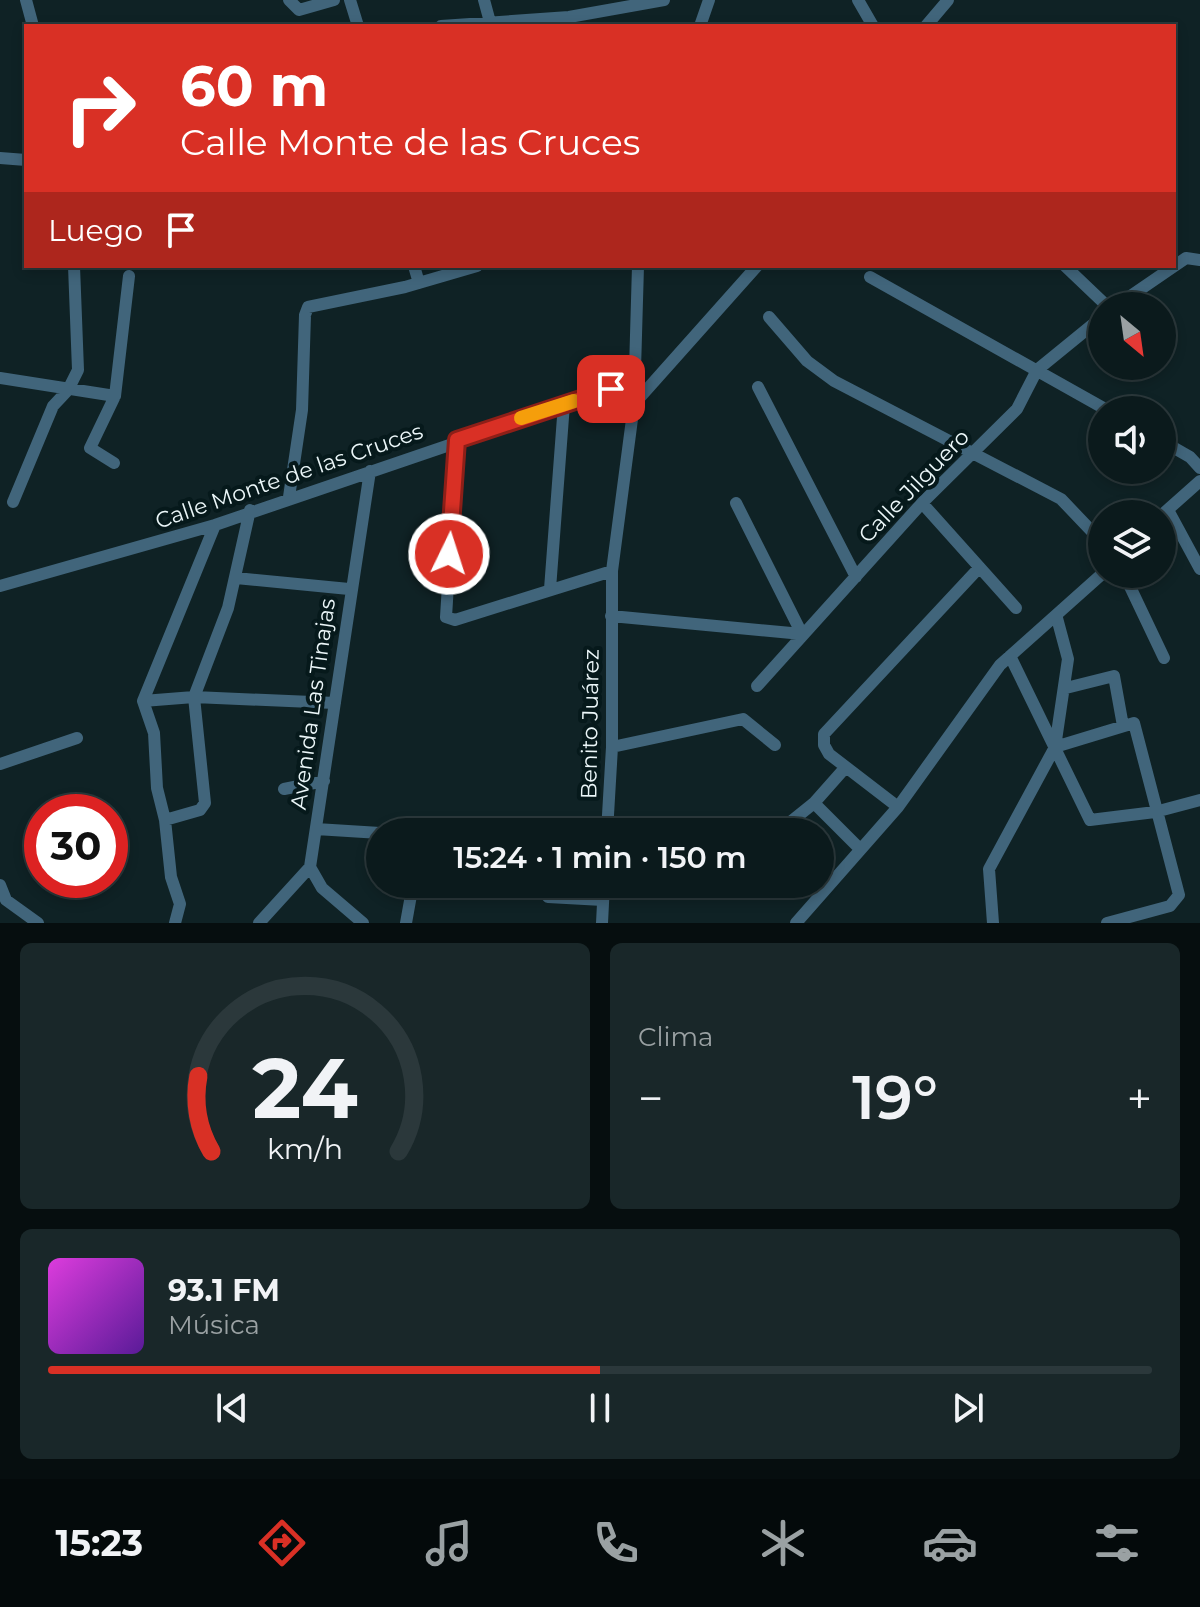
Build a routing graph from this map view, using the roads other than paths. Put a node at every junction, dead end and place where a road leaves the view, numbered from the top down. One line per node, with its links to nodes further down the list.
1 (26, 0): 13 (street)
2 (289, 0): 3 (street)
3 (334, 0)
4 (350, 0): 14 (street)
5 (484, 0): 11 (street)
6 (664, 0): 12 (street)
7 (709, 0): 16 (street)
8 (858, 0): 17 (street)
9 (948, 0): 10 (street)
10 (935, 14): 18 (street); 19 (street)
11 (490, 22): 12 (street); 15 (street)
12 (569, 22)
13 (32, 24)
14 (357, 24)
15 (466, 24)
16 (701, 24)
17 (872, 24)
18 (928, 24)
19 (943, 24)
20 (0, 158): 21 (street)
21 (24, 160)
22 (1200, 260): 23 (street)
23 (1176, 265)
24 (74, 268): 42 (street)
25 (415, 268): 33 (street)
26 (470, 268): 33 (street)
27 (638, 268): 40 (street, Benito Juárez)
28 (755, 268): 46 (street)
29 (1067, 268): 34 (street)
30 (1171, 268): 35 (street)
31 (870, 277): 38 (street)
32 (129, 282): 43 (street)
33 (419, 283): 55 (street)
34 (1092, 292)
35 (1136, 292)
36 (769, 317): 49 (street)
37 (1088, 328): 38 (street, Calle Jilguero)
38 (1037, 370): 44 (street); 49 (street, Calle Jilguero)
39 (0, 378): 42 (street)
40 (634, 382): 45 (street, Calle Monte de las Cruces); 46 (street, Benito Juárez)
41 (758, 387): 67 (street)
42 (68, 390): 43 (street); 56 (street)
43 (115, 396): 51 (street)
44 (1088, 399)
45 (564, 404): 47 (street, Calle Monte de las Cruces); 73 (street)
46 (634, 404): 66 (street, Benito Juárez)
47 (457, 440): 53 (street, Calle Monte de las Cruces); 73 (street)
48 (1176, 446): 50 (street)
49 (973, 452): 58 (street, Calle Jilguero); 62 (street)
50 (1195, 453): 52 (street)
51 (114, 463)
52 (1200, 468)
53 (370, 471): 55 (street, Calle Monte de las Cruces); 72 (street, Avenida Las Tinajas)
54 (1200, 481): 59 (street)
55 (289, 497): 60 (street, Calle Monte de las Cruces)
56 (13, 502)
57 (736, 503): 77 (street)
58 (922, 503): 64 (street); 67 (street, Calle Jilguero)
59 (1176, 503)
60 (250, 510): 61 (street, Calle Monte de las Cruces); 68 (street)
61 (215, 525): 69 (street, Calle Monte de las Cruces); 83 (street)
62 (1088, 527)
63 (1176, 531): 65 (street)
64 (978, 569): 74 (street); 91 (street)
65 (1200, 569)
66 (612, 571): 73 (street); 75 (street, Benito Juárez)
67 (856, 577): 77 (street, Calle Jilguero)
68 (236, 578): 72 (street); 82 (street)
69 (0, 586)
70 (1088, 588): 76 (street)
71 (1131, 588): 79 (street)
72 (349, 589): 84 (street, Avenida Las Tinajas)
73 (550, 589)
74 (1016, 608)
75 (611, 616): 77 (street); 88 (street, Benito Juárez)
76 (1057, 618): 78 (street); 81 (street)
77 (802, 634): 80 (street, Calle Jilguero)
78 (1010, 656): 89 (street); 96 (street)
79 (1164, 658)
80 (757, 686)
81 (1066, 688): 85 (street); 89 (street)
82 (194, 697): 83 (street); 84 (street); 100 (street)
83 (143, 701): 100 (street)
84 (335, 703): 92 (street, Avenida Las Tinajas)
85 (1128, 724): 89 (street); 97 (street)
86 (77, 738): 90 (street)
87 (775, 745): 88 (street)
88 (612, 747): 98 (street, Benito Juárez)
89 (1055, 747): 97 (street); 116 (street)
90 (0, 764)
91 (845, 768): 95 (street); 96 (street)
92 (324, 781): 93 (street); 101 (street, Avenida Las Tinajas)
93 (284, 789)
94 (1200, 800): 97 (street)
95 (814, 803): 99 (street); 103 (street)
96 (898, 807): 103 (street)
97 (1155, 812): 117 (street)
98 (608, 818)
99 (795, 818)
100 (165, 820): 110 (street)
101 (316, 829): 102 (street); 104 (street, Avenida Las Tinajas)
102 (366, 832)
103 (860, 849): 115 (street)
104 (310, 867): 111 (street); 112 (street)
105 (0, 885): 109 (street)
106 (410, 898): 113 (street)
107 (566, 898): 108 (street)
108 (603, 900): 114 (street)
109 (38, 923)
110 (175, 923)
111 (259, 923)
112 (363, 923)
113 (406, 923)
114 (602, 923)
115 (796, 923)
116 (993, 923)
117 (1107, 923)

